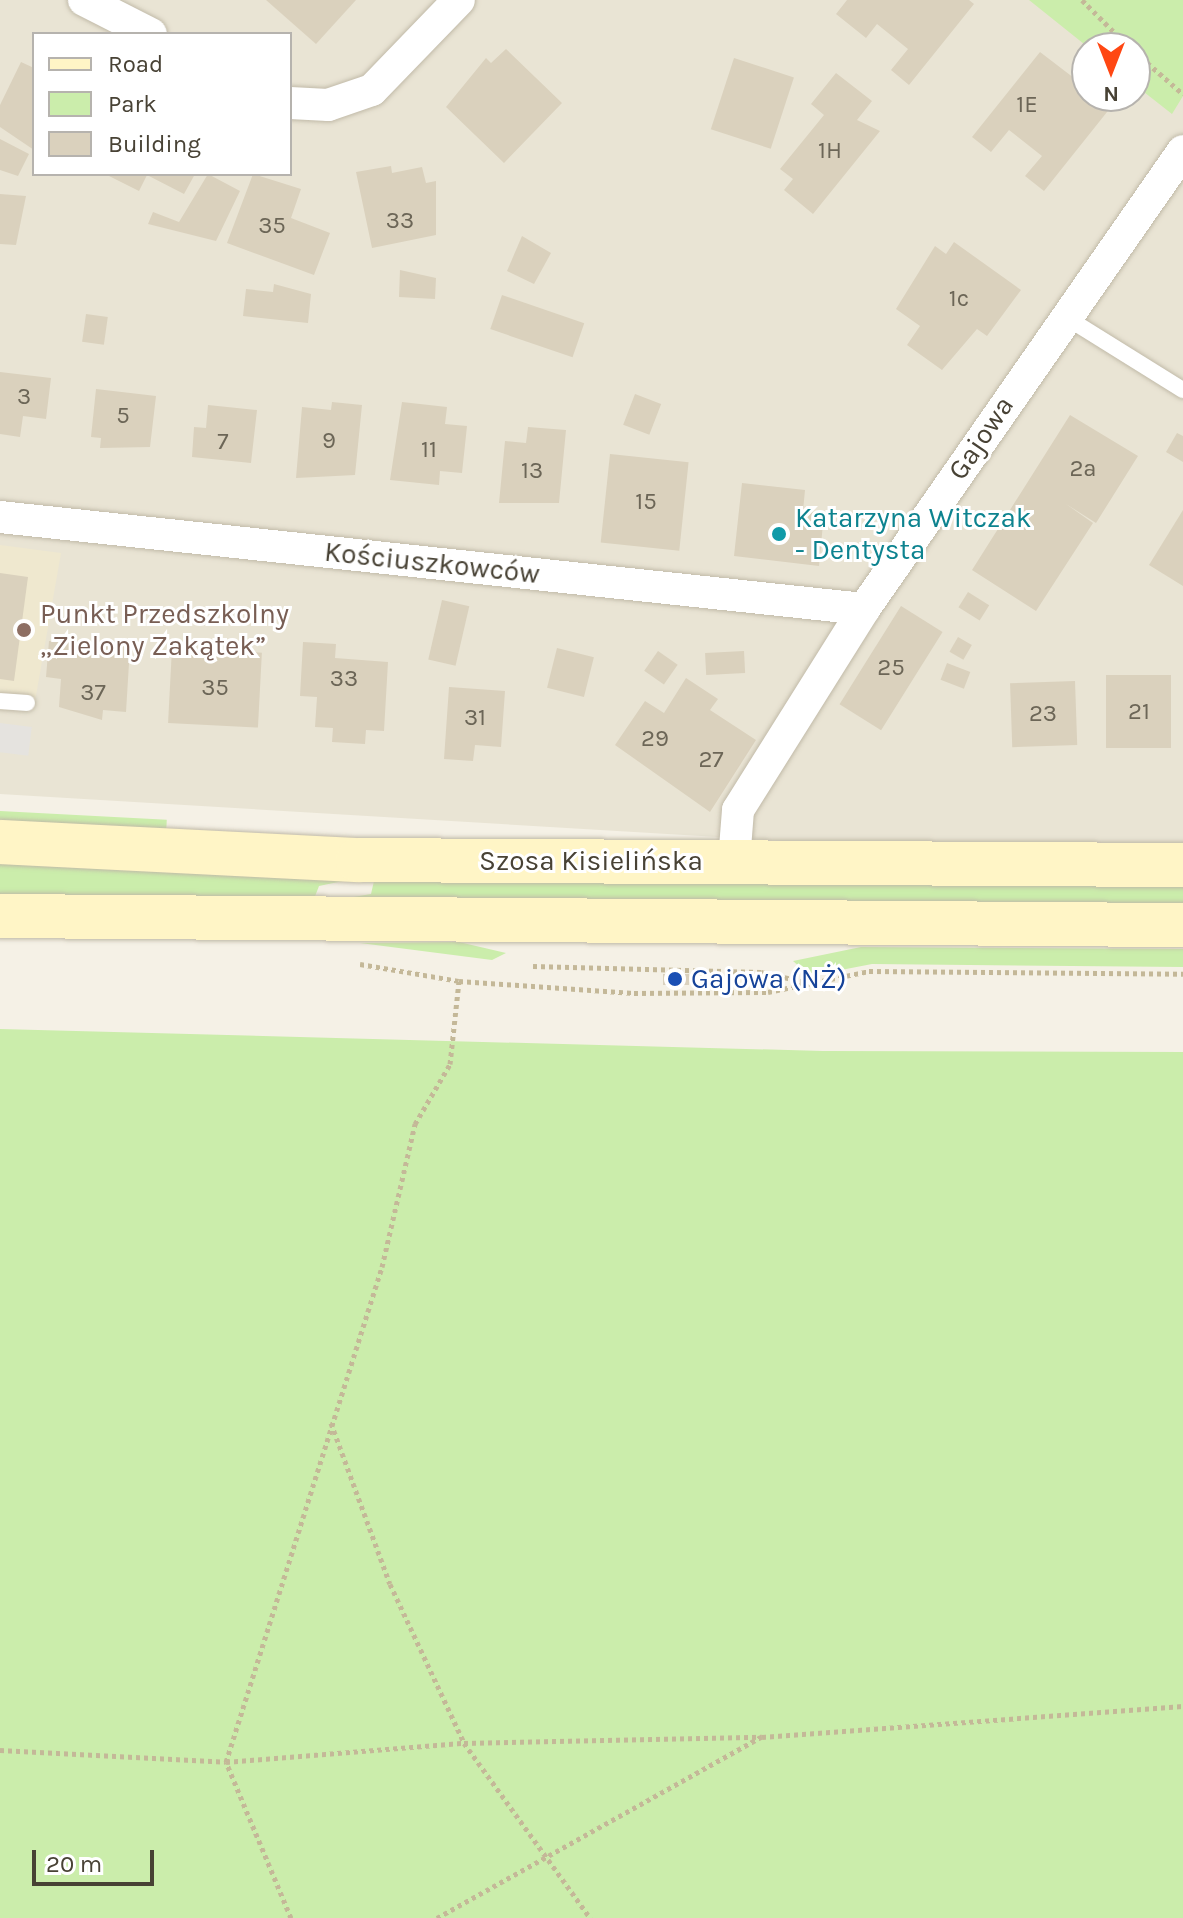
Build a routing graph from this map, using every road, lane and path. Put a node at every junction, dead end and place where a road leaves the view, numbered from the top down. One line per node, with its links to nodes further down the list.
1 (84, 0): 4 (street)
2 (459, 0): 8 (street)
3 (1082, 0): 5 (path)
4 (147, 32)
5 (1115, 32)
6 (1151, 66): 7 (path)
7 (1183, 94)
8 (292, 103)
9 (1183, 151): 10 (street, Gajowa)
10 (1064, 316): 11 (lane); 13 (street, Gajowa)
11 (1183, 390)
12 (0, 517): 13 (street, Kościuszkowców)
13 (864, 609): 17 (street, Gajowa)
14 (0, 701): 15 (lane)
15 (27, 703)
16 (0, 842): 17 (street, Szosa Kisielińska)
17 (734, 861): 18 (street, Szosa Kisielińska)
18 (1183, 865)
19 (0, 916): 20 (street)
20 (1183, 925)
21 (352, 963): 23 (path)
22 (1183, 974): 23 (path)
23 (459, 981): 24 (path)
24 (331, 1422): 27 (path); 29 (path)
25 (1183, 1706): 26 (path)
26 (762, 1737): 27 (path); 30 (path)
27 (464, 1743): 29 (path); 30 (path)
28 (0, 1750): 29 (path)
29 (226, 1762): 31 (path)
30 (543, 1853): 32 (path); 33 (path)
31 (291, 1918)
32 (437, 1918)
33 (590, 1918)

